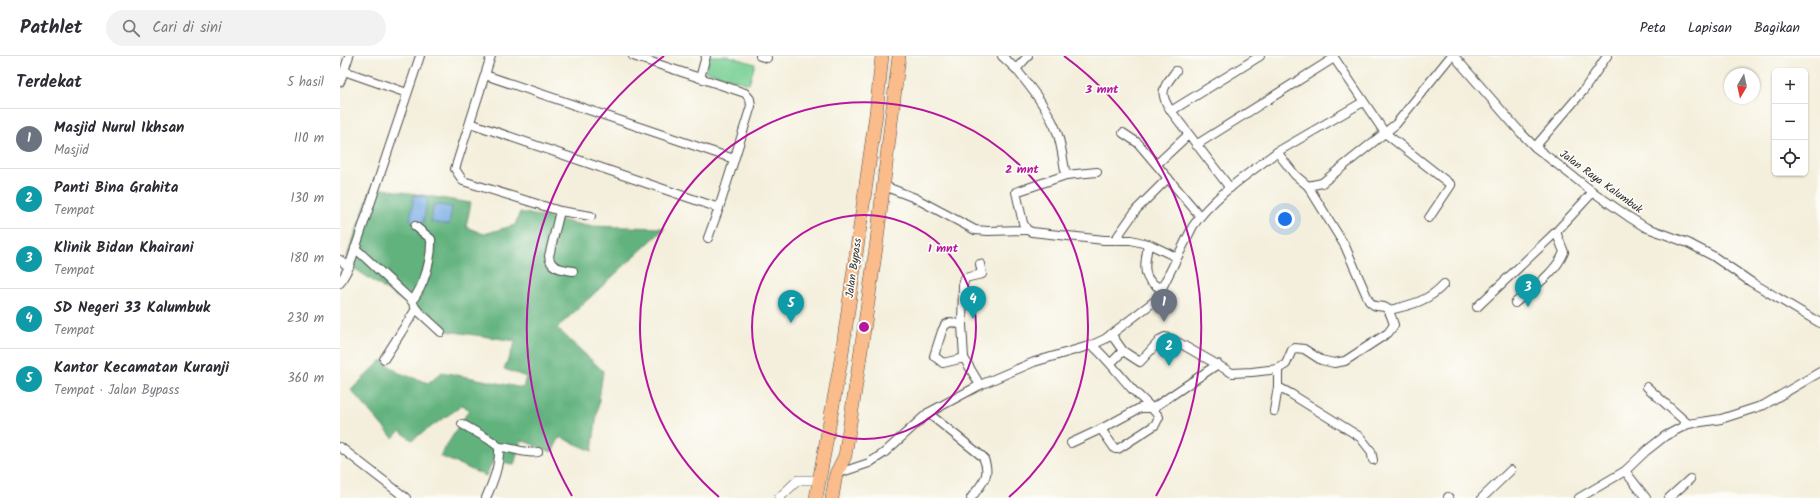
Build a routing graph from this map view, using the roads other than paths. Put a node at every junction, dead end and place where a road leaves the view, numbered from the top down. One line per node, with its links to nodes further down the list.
1 (349, 56): 16 (street)
2 (420, 56): 21 (street)
3 (491, 56): 18 (street)
4 (633, 56): 14 (street)
5 (706, 56): 19 (street)
6 (882, 56): 23 (highway, Jalan Bypass)
7 (898, 56): 24 (highway)
8 (1002, 56): 15 (street)
9 (1028, 56): 15 (street)
10 (1260, 56): 25 (street)
11 (1453, 56): 28 (street); 31 (street, Jalan Raya Kalumbuk)
12 (1607, 56): 31 (street)
13 (1333, 57): 22 (street); 30 (street)
14 (650, 59): 19 (street)
15 (1016, 69): 36 (street)
16 (344, 71): 20 (street); 21 (street)
17 (1176, 71): 25 (street)
18 (485, 76): 26 (street); 33 (street)
19 (700, 78): 33 (street)
20 (340, 82)
21 (408, 93): 53 (street)
22 (1363, 102): 28 (street); 32 (street)
23 (876, 103): 24 (highway); 97 (highway, Jalan Bypass)
24 (894, 104): 38 (highway)
25 (1171, 111): 29 (street)
26 (470, 123): 42 (street); 43 (street)
27 (1123, 133): 34 (street)
28 (1385, 133): 39 (street); 46 (street)
29 (1188, 135): 30 (street); 34 (street)
30 (1196, 145): 40 (street)
31 (1535, 147): 41 (street, Jalan Raya Kalumbuk)
32 (1277, 152): 39 (street); 40 (street)
33 (734, 159): 42 (street)
34 (1157, 164): 37 (street)
35 (1098, 172): 36 (street)
36 (1066, 175): 48 (street)
37 (1168, 178): 45 (street); 51 (street)
38 (884, 186): 48 (street); 95 (highway)
39 (1308, 186): 66 (street)
40 (1230, 188): 45 (street)
41 (1593, 192): 49 (street); 67 (street, Jalan Raya Kalumbuk)
42 (719, 208): 50 (street)
43 (560, 211): 44 (street); 58 (street)
44 (591, 216)
45 (1200, 216): 54 (street)
46 (1429, 218)
47 (415, 226): 62 (street)
48 (1027, 230): 51 (street)
49 (1556, 232): 63 (street); 64 (street)
50 (708, 238)
51 (1115, 240): 52 (street)
52 (1148, 244): 54 (street); 61 (street)
53 (354, 248): 57 (street); 62 (street)
54 (1176, 257): 61 (street)
55 (340, 260): 57 (street)
56 (980, 264): 68 (street)
57 (349, 267): 59 (street)
58 (573, 272)
59 (340, 283)
60 (1444, 284): 66 (street)
61 (1162, 289): 70 (street)
62 (412, 301): 65 (street)
63 (1514, 303)
64 (1477, 307)
65 (416, 309): 69 (street); 74 (street)
66 (1390, 310): 77 (street)
67 (1820, 323)
68 (962, 325): 73 (street); 73 (street)
69 (441, 332)
70 (1111, 334): 71 (street); 72 (street)
71 (1092, 345): 75 (street); 79 (street)
72 (1123, 351): 75 (street); 76 (street)
73 (964, 358): 79 (street)
74 (384, 359)
75 (1111, 363): 82 (street)
76 (1218, 364): 77 (street); 82 (street)
77 (1278, 369): 80 (street)
78 (1820, 372): 86 (street)
79 (980, 385): 84 (street)
80 (1278, 387): 83 (street); 92 (street)
81 (1647, 387): 86 (street)
82 (1153, 408): 87 (street); 87 (street)
83 (1274, 411)
84 (928, 413): 95 (street); 103 (street)
85 (462, 424): 89 (street)
86 (1688, 424): 94 (street)
87 (1101, 429): 88 (street)
88 (1071, 443)
89 (499, 447): 91 (street); 99 (street)
90 (341, 449): 98 (street)
91 (538, 452)
92 (1373, 460)
93 (1511, 470): 104 (street)
94 (1625, 471): 105 (street); 106 (street)
95 (836, 474): 102 (highway)
96 (1690, 479): 107 (street)
97 (819, 480): 100 (street); 101 (highway, Jalan Bypass)
98 (406, 498)
99 (486, 498)
100 (779, 498)
101 (816, 498)
102 (832, 498)
103 (971, 498)
104 (1482, 498)
105 (1579, 498)
106 (1646, 498)
107 (1669, 498)

